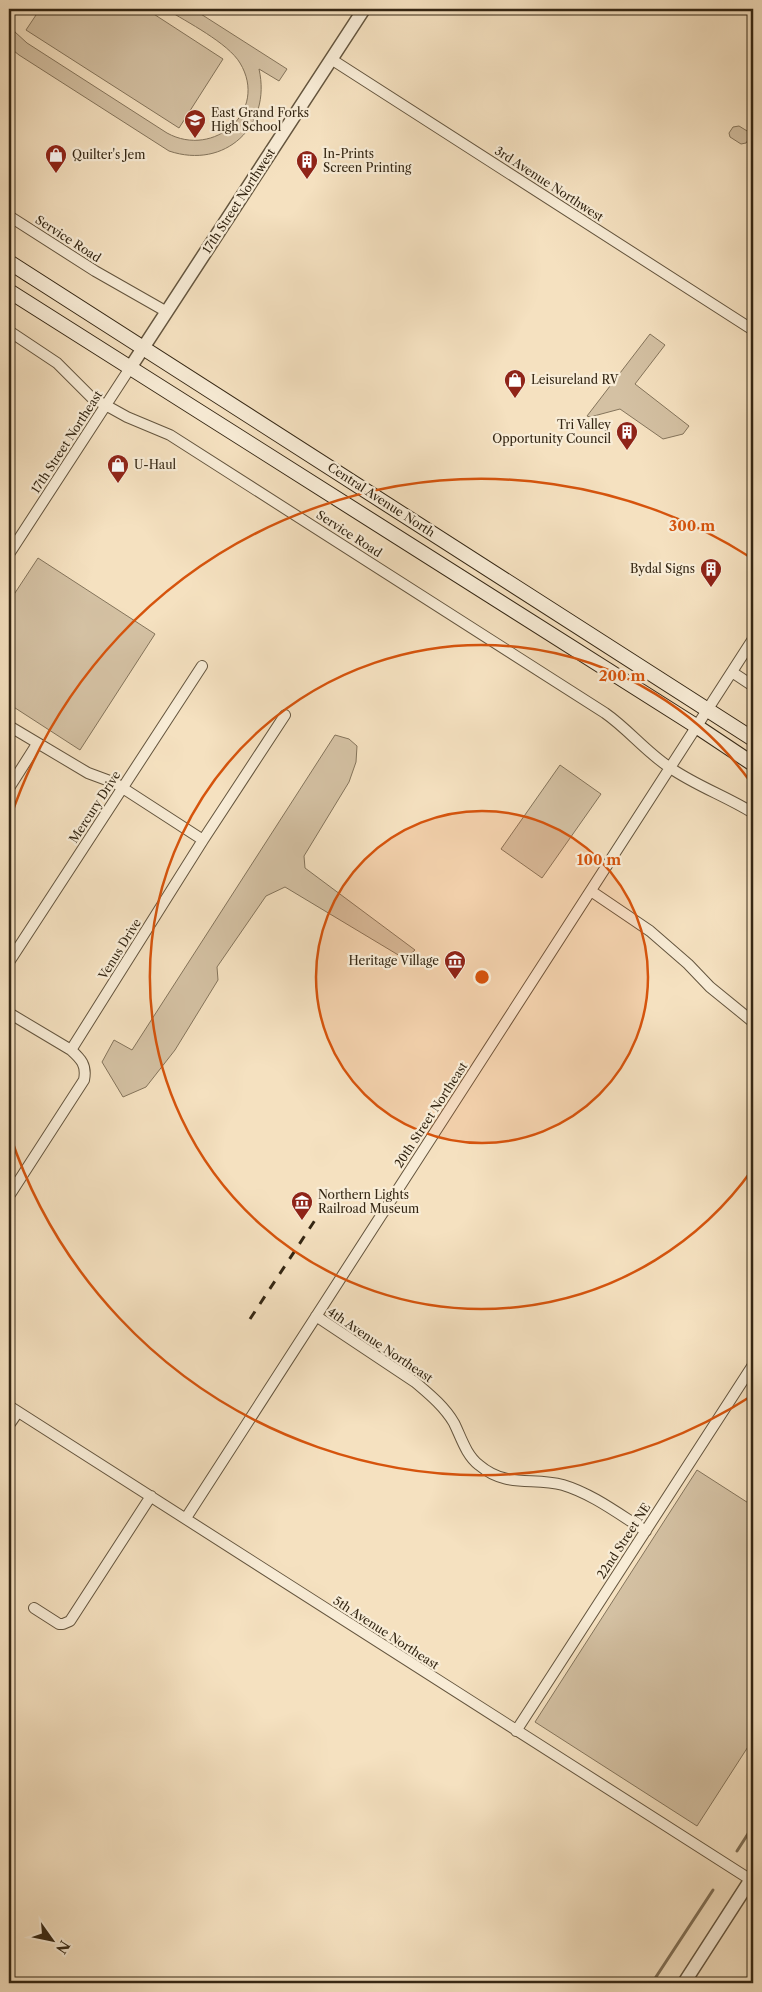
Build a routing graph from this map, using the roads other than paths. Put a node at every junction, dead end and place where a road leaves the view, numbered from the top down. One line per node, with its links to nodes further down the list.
1 (364, 9): 2 (street, 17th Street Northwest)
2 (331, 59): 6 (street, 17th Street Northwest); 7 (street, 3rd Avenue Northwest)
3 (9, 216): 6 (street, Service Road)
4 (9, 262): 9 (main road, Central Avenue North)
5 (9, 291): 10 (main road, Central Avenue North)
6 (167, 312): 9 (street, 17th Street Northwest)
7 (753, 330)
8 (9, 331): 11 (street, Service Road)
9 (143, 348): 10 (street, 17th Street Northwest); 17 (main road, Central Avenue North)
10 (130, 368): 11 (street, 17th Street Northeast); 20 (main road, Central Avenue North)
11 (106, 405): 12 (street, 17th Street Northeast); 24 (street, Service Road)
12 (9, 554)
13 (753, 640): 15 (street, 20th Street Northeast)
14 (202, 666): 26 (street, Mercury Drive)
15 (732, 672): 16 (street); 17 (street, 20th Street Northeast)
16 (753, 686)
17 (708, 708): 20 (street, 20th Street Northeast); 21 (main road, Central Avenue North)
18 (285, 715): 28 (street, Venus Drive)
19 (9, 726): 22 (street)
20 (696, 726): 23 (main road, Central Avenue North); 24 (street, 20th Street Northeast)
21 (753, 739)
22 (37, 744): 25 (street); 26 (street)
23 (753, 764)
24 (670, 768): 27 (street, Service Road); 29 (street, 20th Street Northeast)
25 (9, 788)
26 (122, 788): 28 (street); 30 (street, Mercury Drive)
27 (753, 813)
28 (204, 840): 33 (street, Venus Drive)
29 (591, 891): 32 (street); 35 (street, 20th Street Northeast)
30 (9, 962)
31 (9, 1013): 33 (street)
32 (753, 1022)
33 (71, 1050): 34 (street)
34 (9, 1196)
35 (316, 1316): 40 (street, 20th Street Northeast); 41 (street, 4th Avenue Northeast)
36 (753, 1365): 41 (street, 22nd Street NE)
37 (13, 1409): 38 (street); 39 (street, 5th Avenue Northeast)
38 (9, 1425)
39 (151, 1496): 40 (street, 5th Avenue Northeast); 42 (street)
40 (186, 1518): 43 (street, 5th Avenue Northeast)
41 (646, 1531): 43 (street, 22nd Street NE)
42 (34, 1608)
43 (516, 1731): 44 (street, 5th Avenue Northeast)
44 (752, 1878): 45 (street)
45 (684, 1983)

